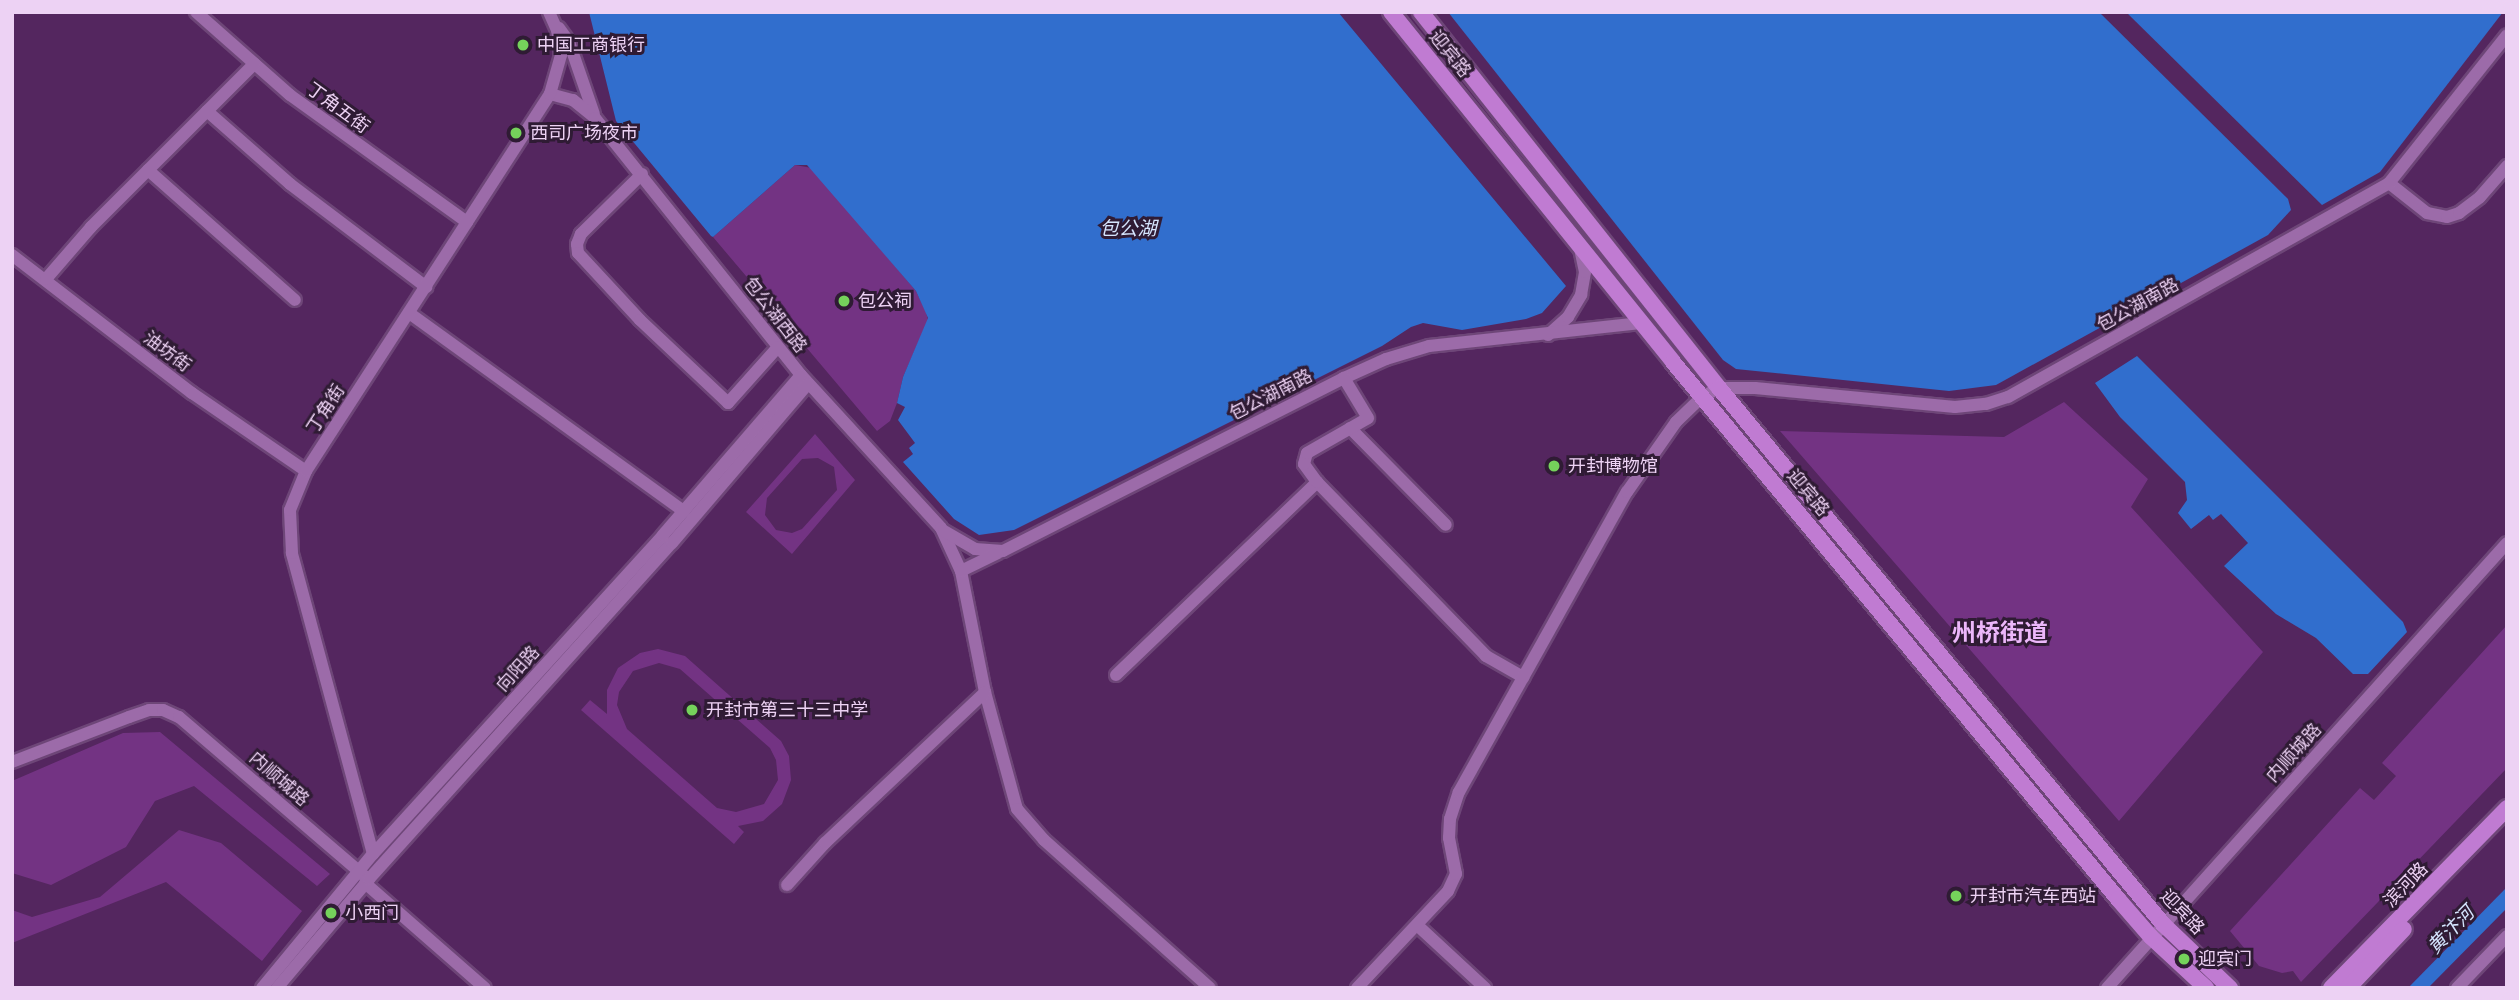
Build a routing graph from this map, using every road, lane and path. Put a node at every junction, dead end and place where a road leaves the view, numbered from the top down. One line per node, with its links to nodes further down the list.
1 (197, 12): 6 (street, 丁角五街)
2 (1391, 12): 15 (main road, 迎宾路)
3 (1421, 12): 26 (main road, 迎宾路)
4 (549, 15): 7 (street, 丁角街); 9 (street)
5 (2507, 35): 13 (street, 包公湖南路)
6 (254, 64): 8 (street); 14 (street, 丁角五街)
7 (550, 94): 9 (street, 包公湖西路); 14 (street, 丁角街)
8 (207, 111): 11 (street); 18 (street)
9 (595, 118): 12 (street, 包公湖西路)
10 (2507, 166): 13 (street)
11 (148, 170): 17 (street); 19 (street)
12 (642, 174): 23 (street, 包公湖西路); 23 (street)
13 (2389, 183): 26 (street, 包公湖南路)
14 (467, 222): 18 (street, 丁角街)
15 (1579, 246): 21 (main road, 迎宾路); 22 (street)
16 (12, 255): 17 (street, 油坊街)
17 (46, 279): 29 (street, 油坊街)
18 (426, 287): 20 (street, 丁角街)
19 (295, 300)
20 (409, 313): 29 (street, 丁角街); 31 (street)
21 (1641, 323): 22 (street, 包公湖南路); 27 (main road, 迎宾路)
22 (1548, 335): 24 (street, 包公湖南路)
23 (778, 347): 25 (street, 包公湖西路)
24 (1344, 377): 28 (street); 35 (street, 包公湖南路)
25 (805, 379): 31 (street, 向阳路); 33 (street, 包公湖西路); 44 (street, 向阳路)
26 (1719, 388): 27 (street, 包公湖南路); 46 (main road, 迎宾路)
27 (1703, 397): 38 (street, 包公湖南路); 49 (main road, 迎宾路)
28 (1350, 428): 30 (street); 32 (street)
29 (306, 471): 43 (street, 丁角街)
30 (1317, 482): 37 (street); 38 (street)
31 (684, 511): 43 (street, 向阳路)
32 (1446, 525)
33 (941, 528): 35 (street); 36 (street, 包公湖西路)
34 (2507, 543): 46 (street, 内顺城路)
35 (1003, 551): 36 (street, 包公湖南路)
36 (961, 571): 39 (street, 包公湖西路)
37 (1116, 676)
38 (1523, 677): 47 (street, 包公湖南路)
39 (985, 692): 45 (street); 53 (street, 包公湖西路)
40 (12, 762): 44 (street, 内顺城路)
41 (2507, 808): 59 (main road, 滨河路)
42 (2507, 822): 60 (main road, 滨河路)
43 (373, 854): 44 (street, 向阳路)
44 (362, 879): 50 (street, 向阳路); 51 (street, 向阳路); 52 (street, 内顺城路)
45 (787, 885)
46 (2163, 924): 49 (street, 内顺城路); 58 (main road, 迎宾路)
47 (1417, 925): 54 (street, 包公湖南路); 55 (street)
48 (2507, 936): 61 (street)
49 (2151, 937): 56 (street, 内顺城路); 57 (main road, 迎宾路)
50 (261, 988)
51 (277, 988)
52 (485, 988)
53 (1210, 988)
54 (1357, 988)
55 (1485, 988)
56 (2108, 988)
57 (2206, 988)
58 (2230, 988)
59 (2331, 988)
60 (2348, 988)
61 (2457, 988)

